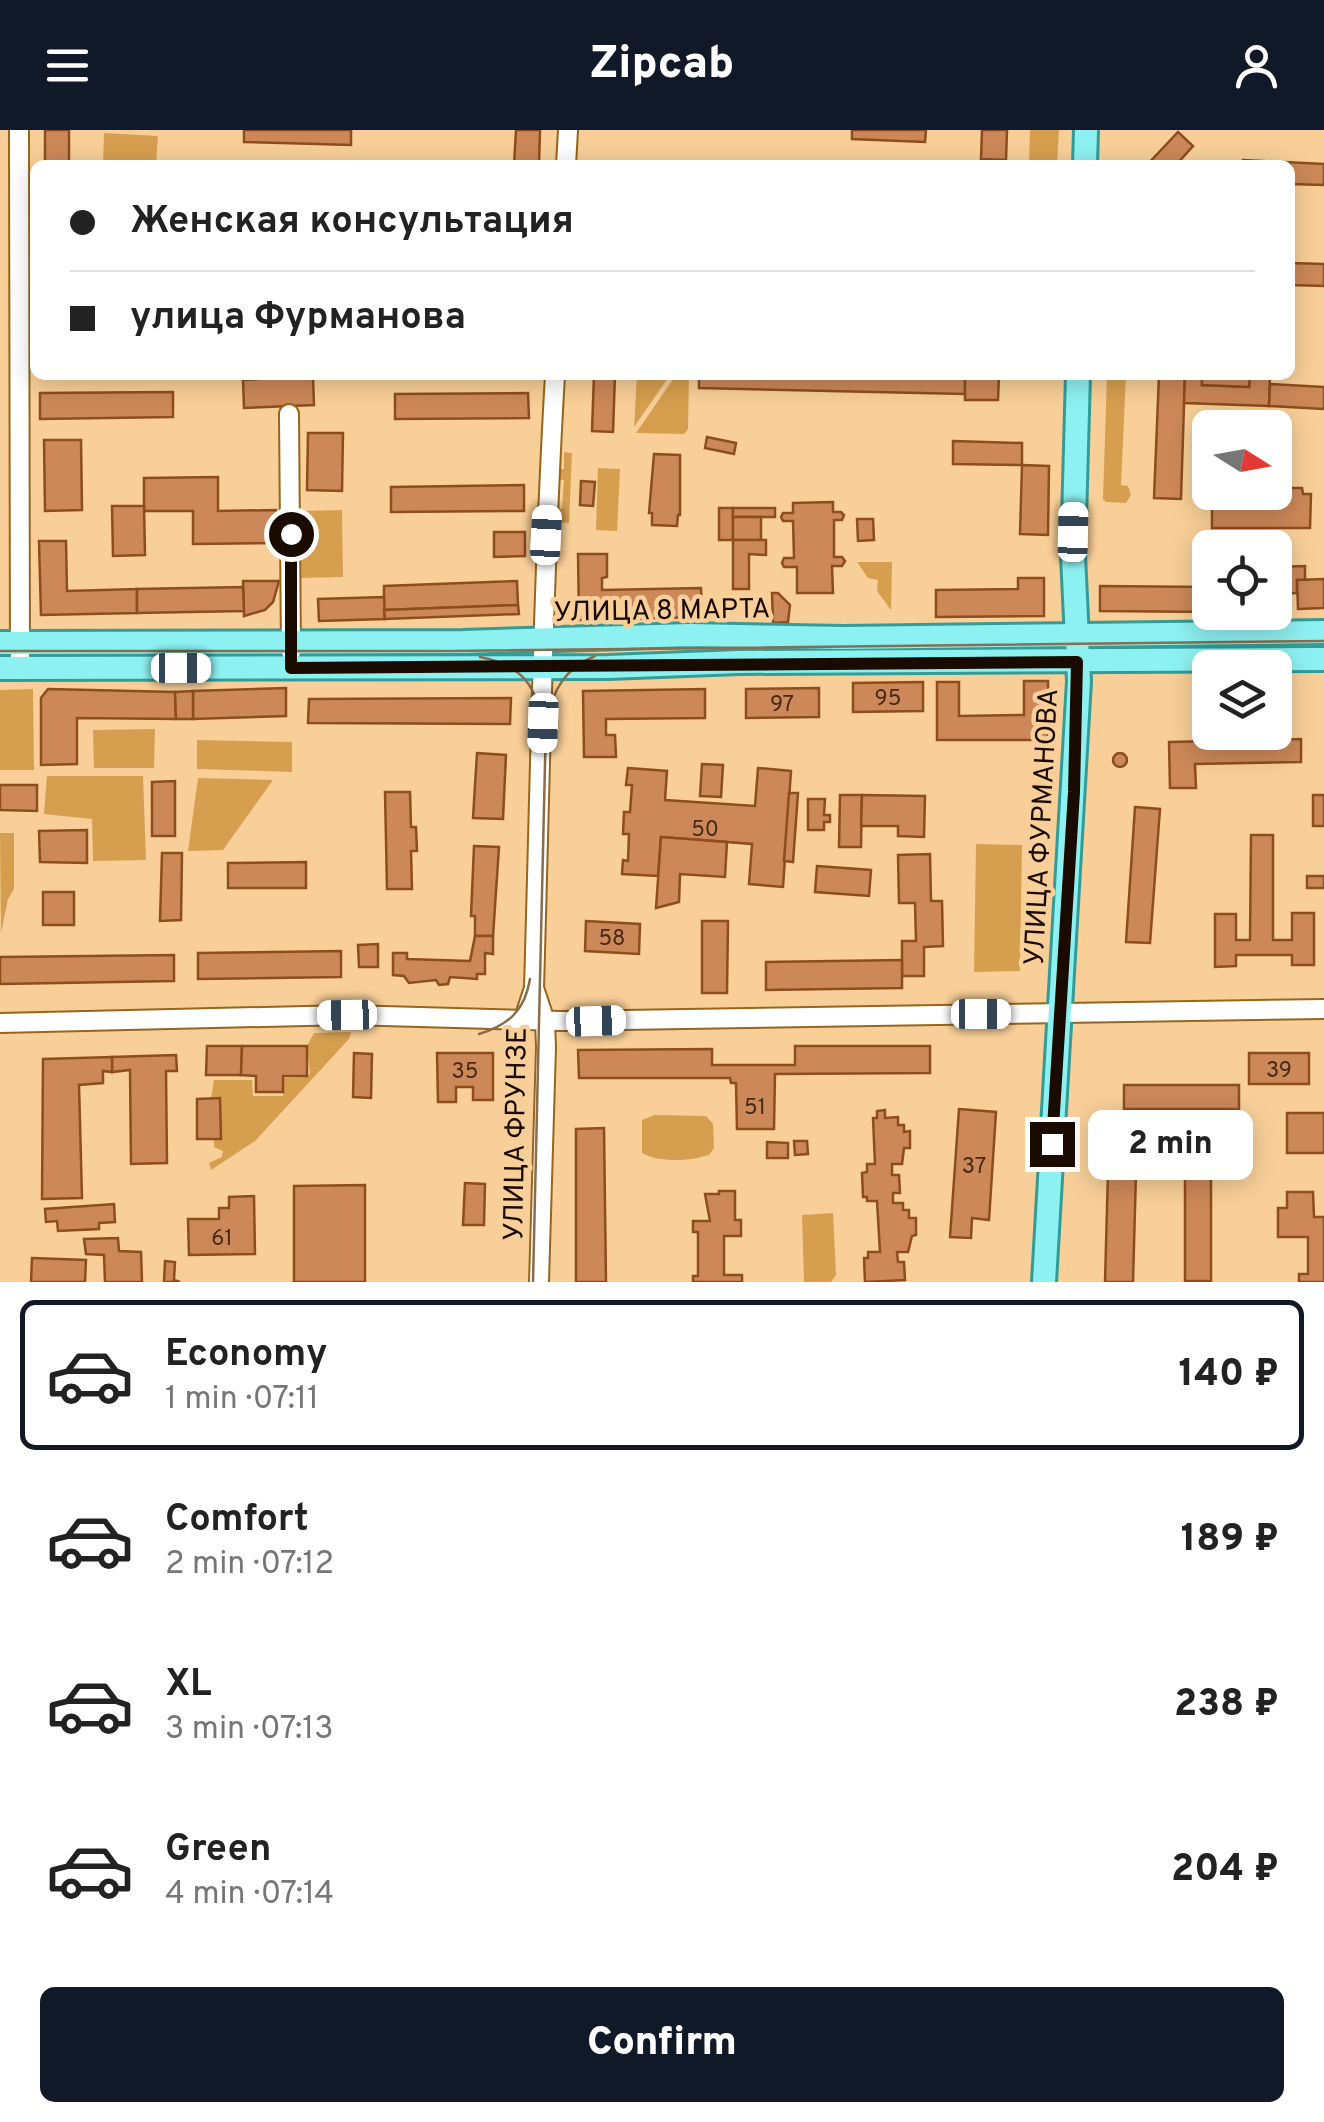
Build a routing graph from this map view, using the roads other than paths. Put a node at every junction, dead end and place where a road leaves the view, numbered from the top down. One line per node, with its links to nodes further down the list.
1 (18, 130): 12 (street)
2 (568, 130): 4 (street)
3 (1086, 130): 5 (main road)
4 (566, 160)
5 (1084, 160)
6 (555, 380): 11 (street, УЛИЦА ФРУНЗЕ)
7 (1078, 380): 10 (main road, УЛИЦА ФУРМАНОВА)
8 (289, 414): 13 (street)
9 (1324, 632): 10 (main road, УЛИЦА 8 МАРТА)
10 (1075, 636): 11 (main road, УЛИЦА 8 МАРТА); 15 (main road, УЛИЦА ФУРМАНОВА)
11 (542, 640): 13 (main road, УЛИЦА 8 МАРТА); 18 (street, УЛИЦА ФРУНЗЕ)
12 (10, 643): 13 (main road, УЛИЦА 8 МАРТА); 16 (street)
13 (290, 643): 17 (street)
14 (1324, 659): 15 (main road, УЛИЦА 8 МАРТА)
15 (1077, 662): 18 (main road, УЛИЦА 8 МАРТА); 21 (main road, УЛИЦА ФУРМАНОВА)
16 (10, 668): 17 (main road, УЛИЦА 8 МАРТА)
17 (291, 668): 18 (main road, УЛИЦА 8 МАРТА)
18 (542, 668): 19 (street, УЛИЦА ФРУНЗЕ)
19 (534, 988): 22 (street, УЛИЦА ФРУНЗЕ); 23 (street, УЛИЦА ФРУНЗЕ)
20 (1324, 1009): 21 (street)
21 (1060, 1014): 23 (street); 26 (main road, УЛИЦА ФУРМАНОВА)
22 (524, 1019): 23 (street); 24 (street)
23 (545, 1021): 25 (street, УЛИЦА ФРУНЗЕ)
24 (0, 1022)
25 (539, 1282)
26 (1044, 1282)

